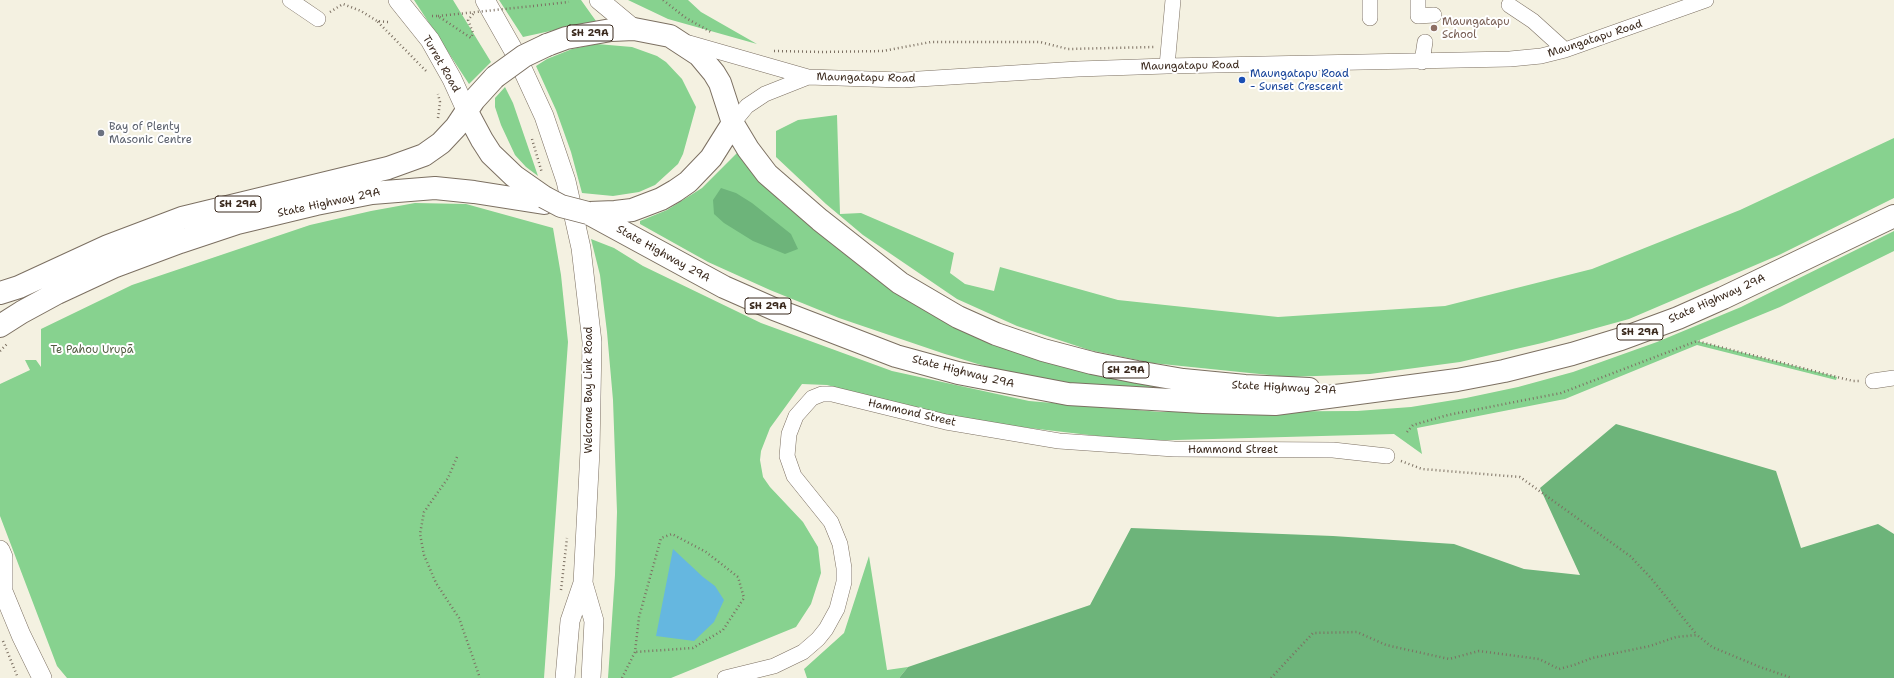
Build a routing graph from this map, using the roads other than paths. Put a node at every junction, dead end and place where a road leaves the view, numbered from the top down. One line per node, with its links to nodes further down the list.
1 (290, 0): 12 (street)
2 (398, 0): 20 (main road, Turret Road)
3 (599, 0): 13 (main road)
4 (1173, 0): 18 (street)
5 (1370, 0): 11 (street)
6 (1418, 0): 10 (street)
7 (1706, 0): 16 (street, Maungatapu Road)
8 (1509, 5): 16 (street)
9 (476, 6): 32 (main road, Welcome Bay Link Road)
10 (1434, 15)
11 (1370, 18)
12 (318, 19)
13 (634, 29): 14 (highway, SH 29A); 20 (highway, SH 29A, bridge)
14 (677, 39): 19 (street, Maungatapu Road); 21 (highway, SH 29A)
15 (1425, 42): 17 (street)
16 (1565, 50): 17 (street, Maungatapu Road)
17 (1422, 62): 18 (street, Maungatapu Road)
18 (1168, 66): 19 (street, Maungatapu Road)
19 (808, 77): 21 (street, Maungatapu Road)
20 (467, 112): 22 (highway, SH 29A); 25 (highway, State Highway 29A / SH 29A)
21 (733, 123): 23 (highway, SH 29A); 29 (highway, State Highway 29A / SH 29A)
22 (549, 202): 23 (highway, SH 29A, bridge); 26 (highway, State Highway 29A / SH 29A)
23 (588, 213): 29 (highway, State Highway 29A / SH 29A)
24 (1894, 216): 29 (highway, State Highway 29A / SH 29A)
25 (0, 293)
26 (0, 326)
27 (1894, 378): 28 (street)
28 (1873, 381)
29 (1368, 392)
30 (1387, 456): 37 (street, Hammond Street)
31 (0, 550): 33 (main road)
32 (583, 583): 35 (main road, Welcome Bay Link Road); 36 (main road, Welcome Bay Link Road)
33 (1, 586): 34 (main road)
34 (42, 678)
35 (565, 678)
36 (591, 678)
37 (725, 678)

